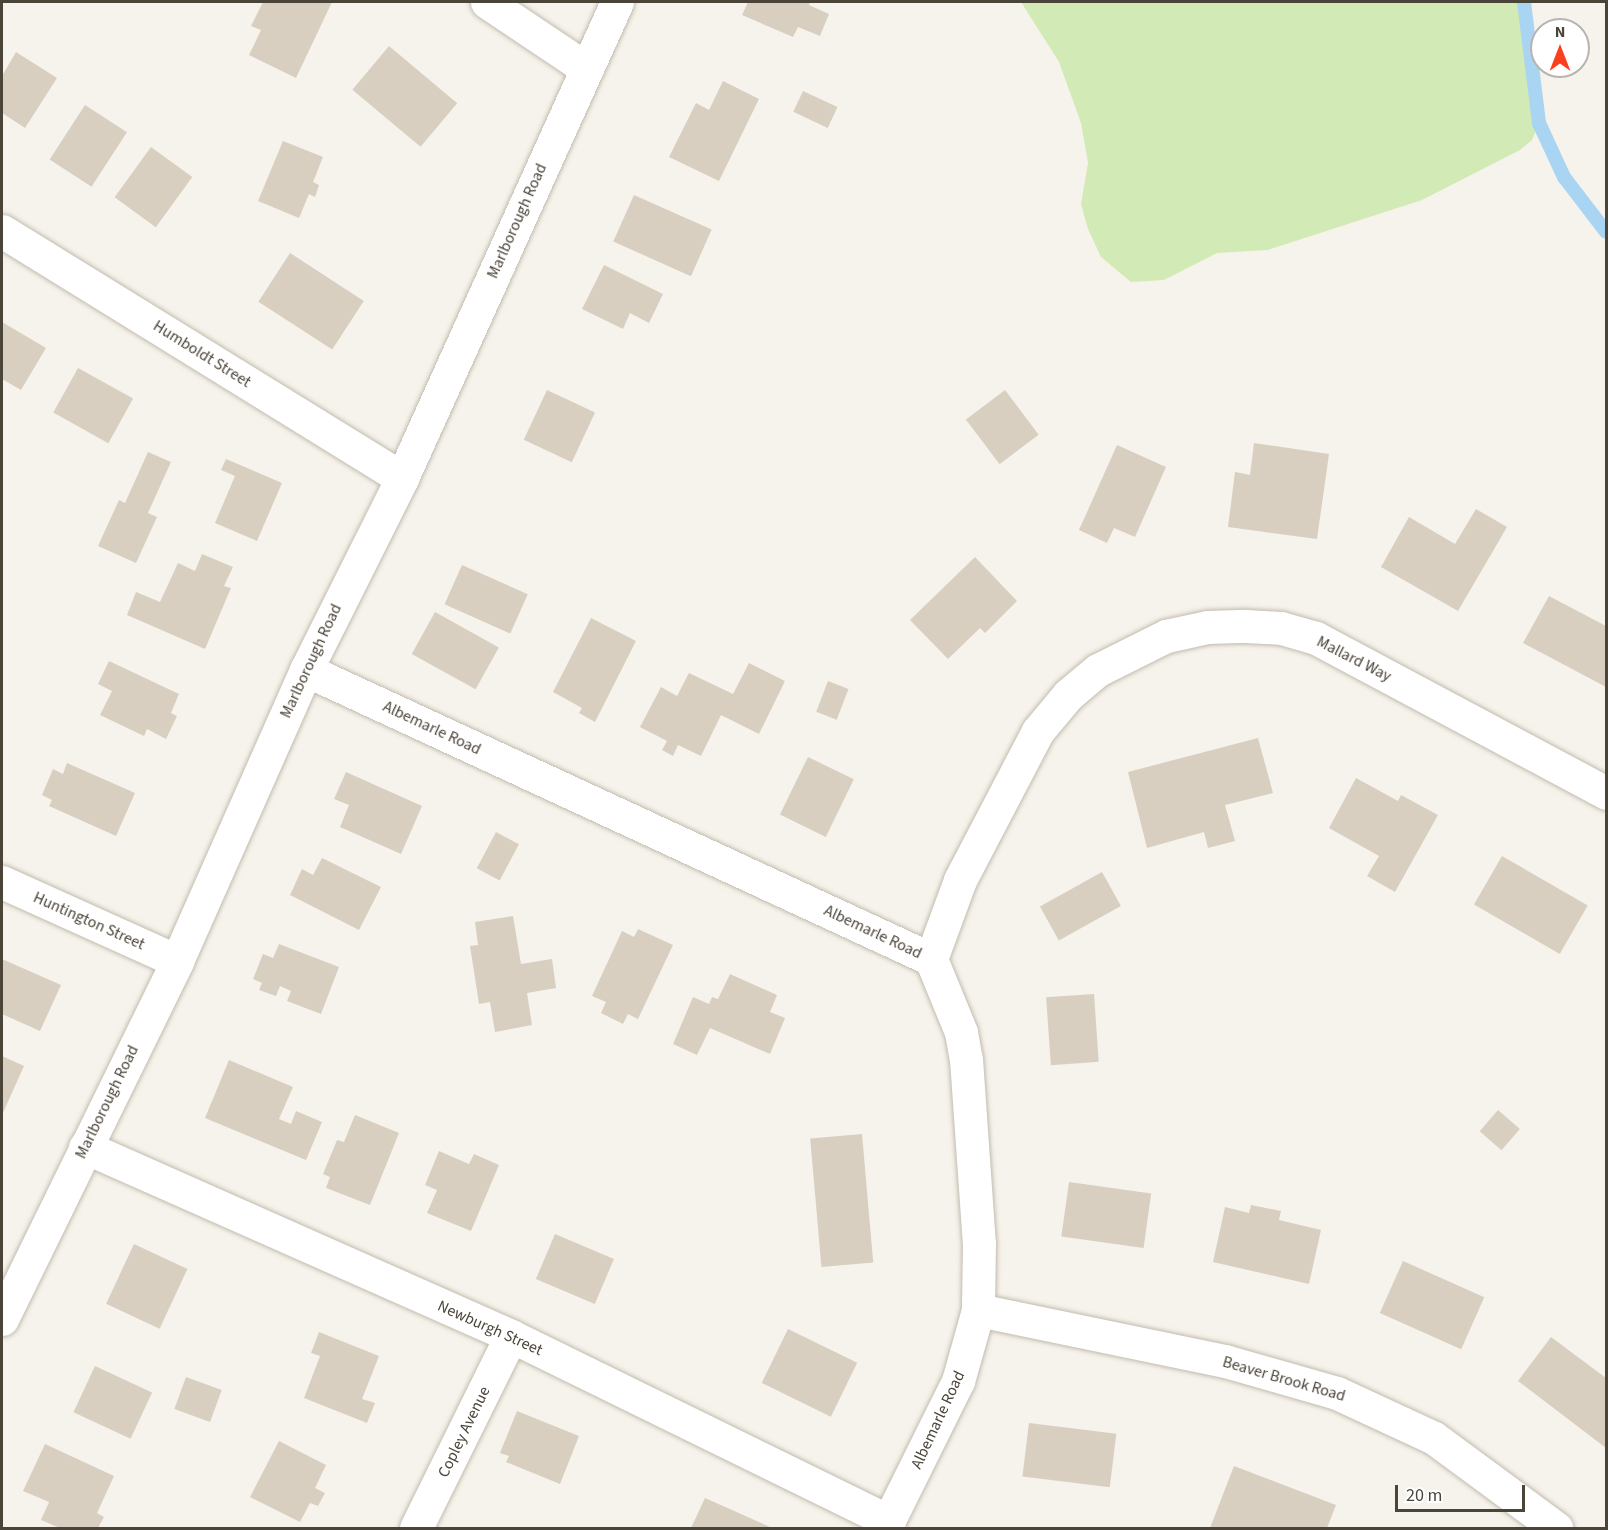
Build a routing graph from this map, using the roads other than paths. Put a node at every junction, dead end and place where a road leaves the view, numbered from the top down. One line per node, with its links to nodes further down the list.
1 (487, 2): 3 (street)
2 (617, 2): 3 (street, Marlborough Road)
3 (584, 68): 5 (street, Marlborough Road)
4 (2, 231): 5 (street, Humboldt Street)
5 (402, 478): 6 (street, Marlborough Road)
6 (306, 670): 9 (street, Albemarle Road); 10 (street, Marlborough Road)
7 (1606, 792): 9 (street, Mallard Way)
8 (2, 882): 10 (street, Huntington Street)
9 (931, 959): 12 (street, Albemarle Road)
10 (177, 961): 11 (street, Marlborough Road)
11 (85, 1147): 13 (street, Marlborough Road); 14 (street, Newburgh Street)
12 (978, 1310): 15 (street, Albemarle Road); 17 (street, Beaver Brook Road)
13 (2, 1319)
14 (511, 1336): 15 (street, Newburgh Street); 16 (street, Copley Avenue)
15 (887, 1525)
16 (416, 1528)
17 (1556, 1528)

